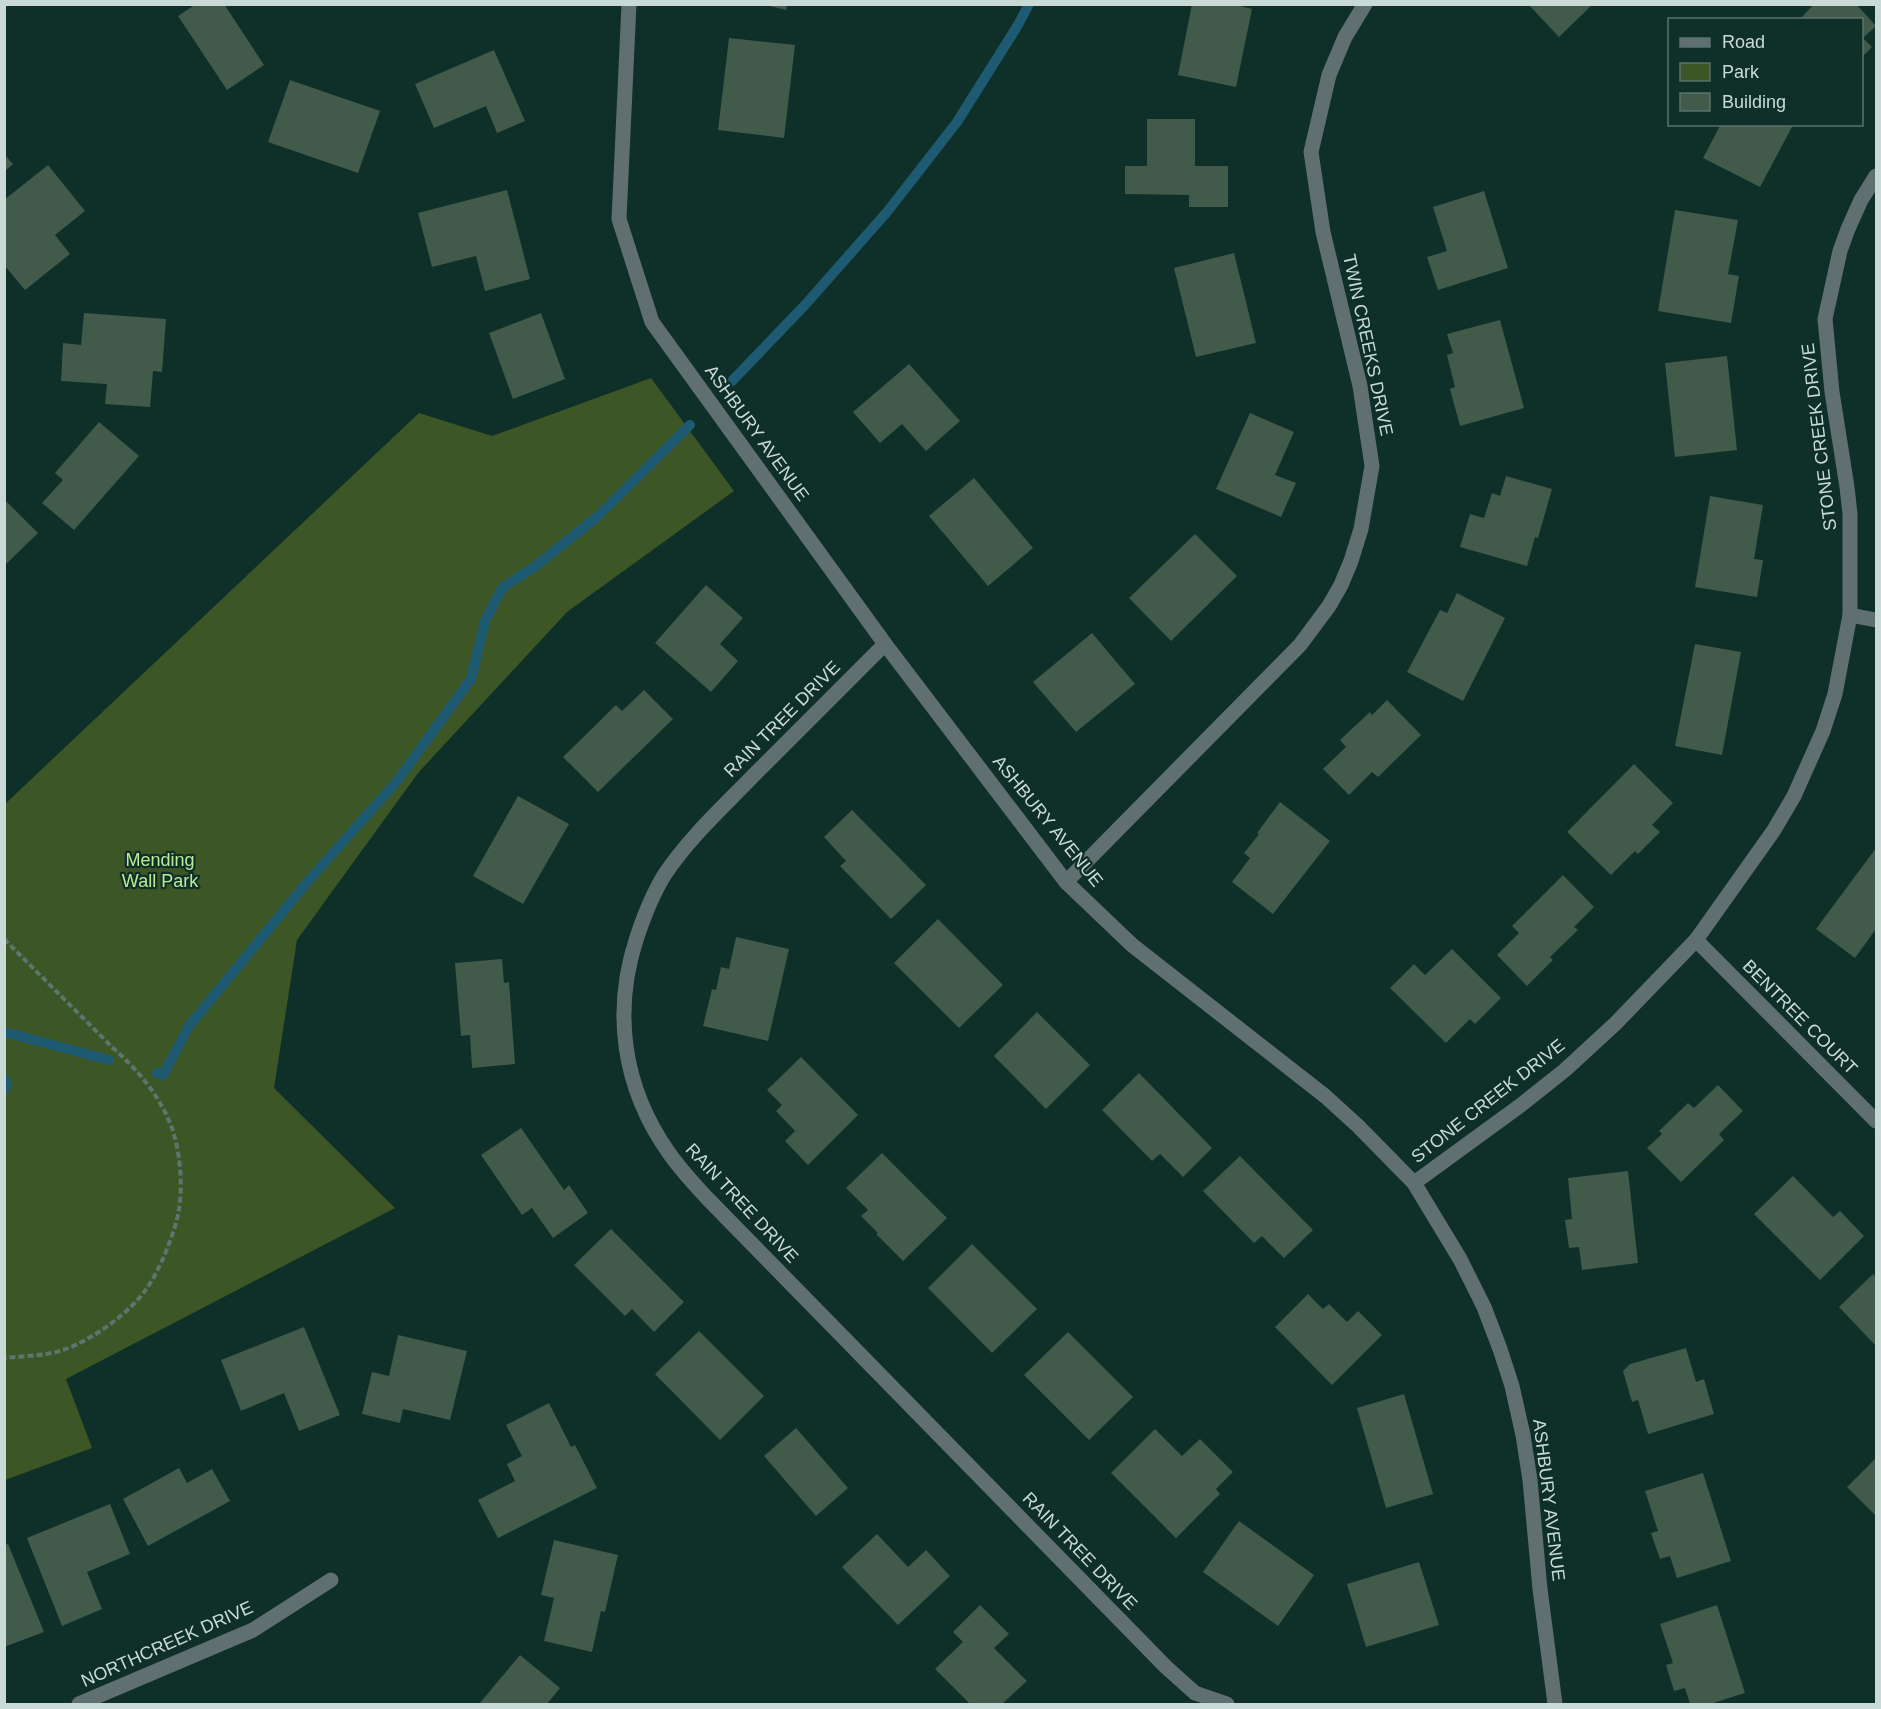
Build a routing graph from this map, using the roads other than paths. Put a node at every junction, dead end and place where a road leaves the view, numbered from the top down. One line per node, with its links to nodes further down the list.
1 (629, 4): 6 (street, ASHBURY AVENUE)
2 (1365, 4): 7 (street, TWIN CREEKS DRIVE)
3 (1876, 176): 4 (street, STONE CREEK DRIVE)
4 (1850, 615): 5 (street); 8 (street, STONE CREEK DRIVE)
5 (1876, 621)
6 (885, 644): 7 (street, ASHBURY AVENUE); 13 (street, RAIN TREE DRIVE)
7 (1066, 882): 10 (street, ASHBURY AVENUE)
8 (1696, 940): 9 (street, BENTREE COURT); 10 (street, STONE CREEK DRIVE)
9 (1876, 1121)
10 (1414, 1183): 14 (street, ASHBURY AVENUE)
11 (331, 1580): 12 (street, NORTHCREEK DRIVE)
12 (79, 1704)
13 (1227, 1704)
14 (1556, 1704)

